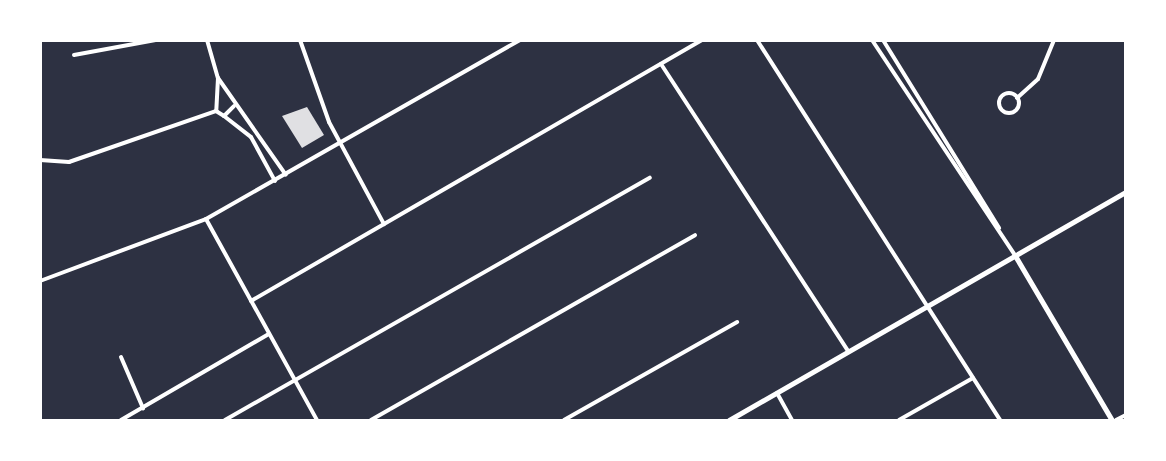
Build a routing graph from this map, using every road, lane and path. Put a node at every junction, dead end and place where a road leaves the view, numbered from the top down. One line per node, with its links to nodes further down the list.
1 (156, 40): 10 (street)
2 (207, 40): 14 (street)
3 (300, 40): 23 (street)
4 (702, 40): 11 (street)
5 (757, 40): 38 (street)
6 (872, 40): 13 (street)
7 (883, 40): 12 (street)
8 (1054, 40): 15 (street)
9 (518, 41): 23 (street)
10 (74, 55)
11 (662, 64): 32 (street); 41 (street)
12 (897, 64): 13 (street); 21 (street)
13 (892, 69): 22 (street)
14 (218, 78): 16 (street); 18 (street)
15 (1017, 98): 15 (street)
16 (234, 106): 19 (street); 25 (street)
17 (1125, 108): 20 (street)
18 (216, 111): 19 (street); 24 (street)
19 (224, 116): 27 (street)
20 (1125, 119)
21 (938, 128): 22 (street); 29 (street)
22 (933, 132): 30 (street)
23 (341, 144): 25 (street); 32 (street)
24 (40, 160)
25 (286, 175): 27 (street)
26 (650, 178): 44 (street)
27 (275, 181): 31 (street)
28 (1125, 192): 35 (main road)
29 (983, 195): 30 (street); 33 (street)
30 (977, 199): 33 (street)
31 (206, 219): 36 (street); 37 (street)
32 (384, 224): 37 (street)
33 (999, 228): 35 (street)
34 (695, 235): 51 (street)
35 (1015, 255): 38 (main road); 57 (street)
36 (40, 281)
37 (250, 301): 40 (street)
38 (927, 307): 41 (main road); 43 (street)
39 (737, 322): 52 (street)
40 (269, 334): 44 (street); 46 (street)
41 (848, 351): 45 (main road)
42 (121, 357): 46 (street)
43 (973, 378): 55 (street); 56 (street)
44 (295, 381): 49 (street); 50 (street)
45 (777, 393): 53 (main road); 54 (street)
46 (143, 408): 48 (street)
47 (1125, 415): 57 (street)
48 (121, 420)
49 (225, 420)
50 (317, 420)
51 (371, 420)
52 (564, 420)
53 (729, 420)
54 (792, 420)
55 (898, 420)
56 (1000, 420)
57 (1114, 420)

